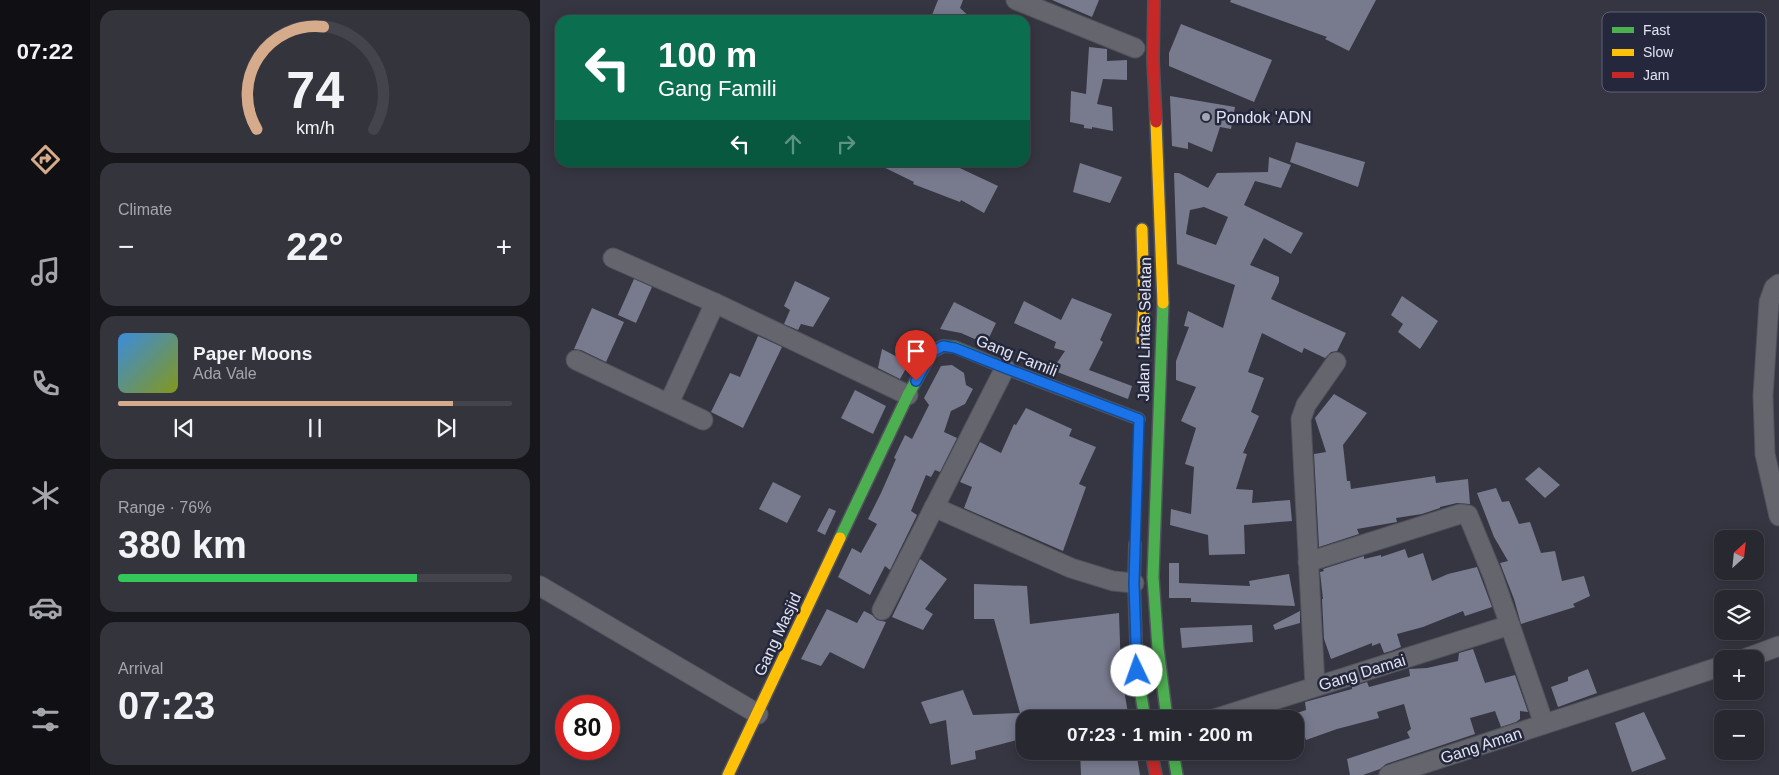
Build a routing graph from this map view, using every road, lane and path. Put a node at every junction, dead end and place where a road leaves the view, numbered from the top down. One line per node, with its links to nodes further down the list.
1 (1016, 0): 3 (street)
2 (1154, 0): 4 (main road, Jalan Lintas Selatan)
3 (1135, 48)
4 (1151, 217): 8 (main road, Jalan Lintas Selatan); 31 (main road, Jalan Lintas Selatan)
5 (613, 258): 7 (street)
6 (1779, 284): 14 (street)
7 (715, 303): 12 (street); 13 (street)
8 (1142, 351)
9 (576, 360): 13 (street)
10 (1336, 362): 21 (street)
11 (1005, 368): 12 (main road, Gang Famili); 15 (main road, Gang Famili); 18 (street)
12 (908, 395): 17 (main road, Gang Famili)
13 (669, 404): 16 (street)
14 (1771, 412): 19 (street)
15 (1139, 419)
16 (703, 420)
17 (854, 506): 33 (main road, Gang Masjid)
18 (934, 507): 22 (street); 24 (street)
19 (1779, 516)
20 (1135, 535): 22 (main road)
21 (1308, 562): 25 (street); 29 (street)
22 (1134, 583): 30 (main road)
23 (540, 586): 33 (street)
24 (882, 610)
25 (1510, 625): 29 (street, Gang Damai); 34 (street)
26 (1779, 646): 27 (street)
27 (1764, 652)
28 (1714, 669): 34 (street, Gang Aman)
29 (1315, 686): 32 (street, Gang Damai)
30 (1144, 710)
31 (1166, 710)
32 (1242, 710)
33 (758, 714): 37 (main road, Gang Masjid)
34 (1544, 724): 40 (street, Gang Aman)
35 (1153, 760): 38 (main road)
36 (1174, 760): 39 (main road)
37 (728, 775)
38 (1156, 775)
39 (1177, 775)
40 (1389, 775)

